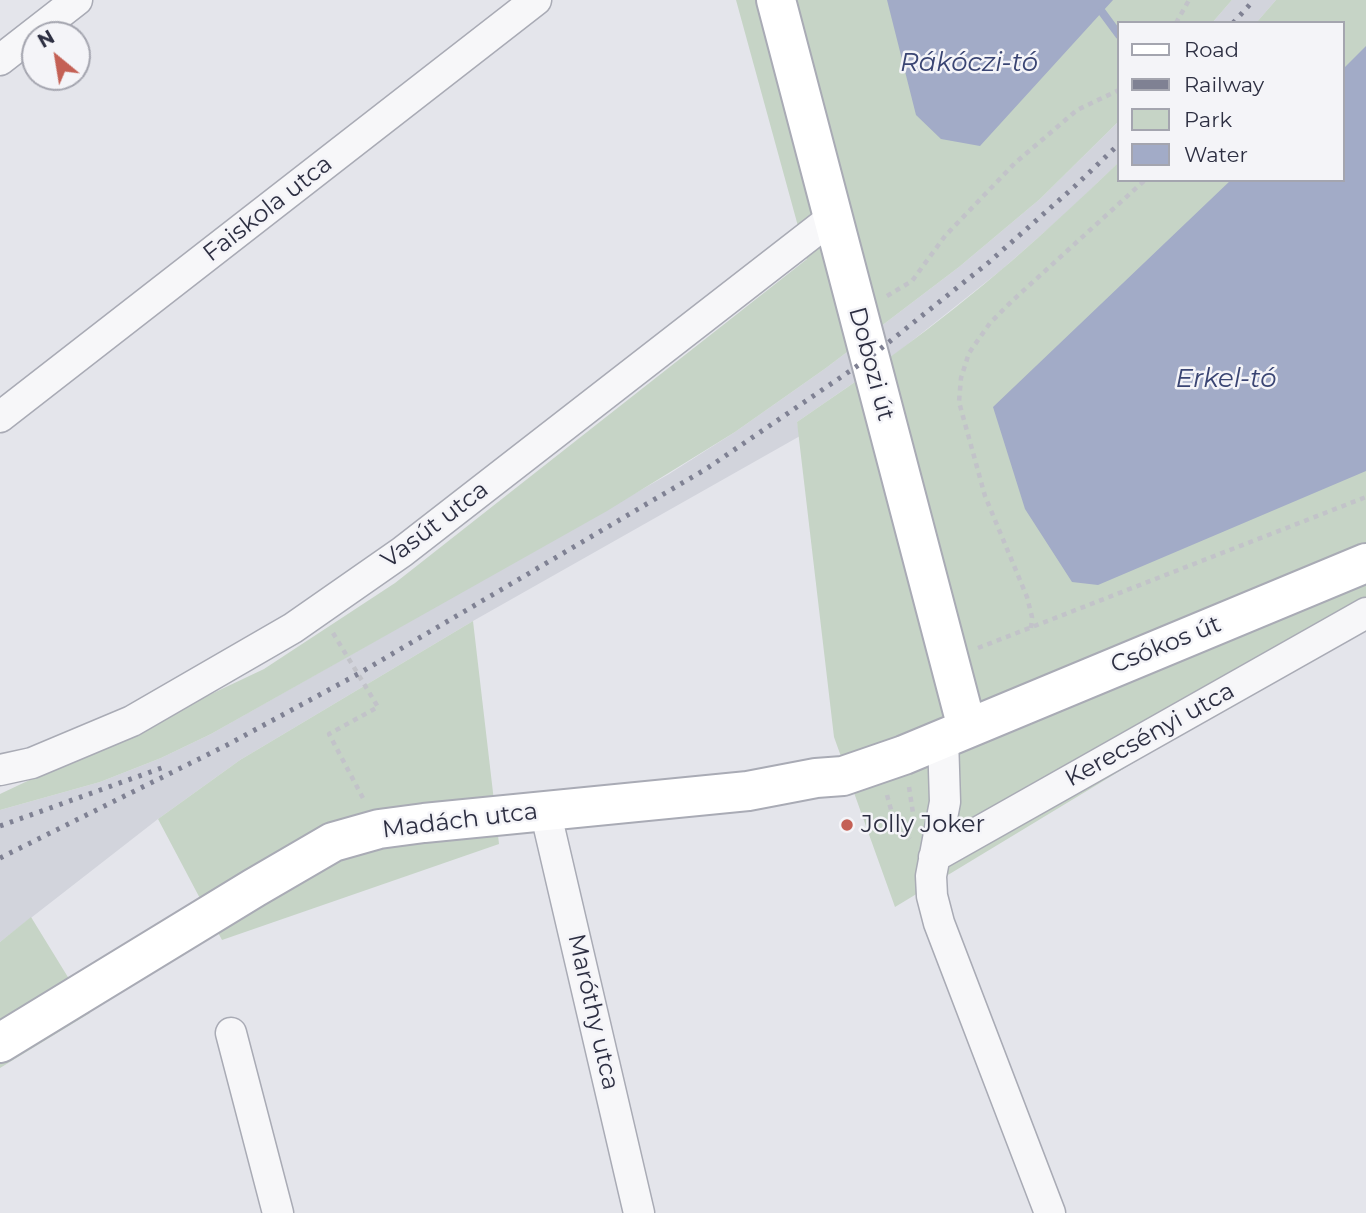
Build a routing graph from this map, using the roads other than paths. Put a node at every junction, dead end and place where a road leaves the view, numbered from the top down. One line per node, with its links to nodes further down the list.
1 (77, 0): 4 (street)
2 (536, 0): 6 (street, Faiskola utca)
3 (776, 0): 5 (main road, Dobozi út)
4 (0, 60)
5 (832, 218): 9 (main road, Dobozi út); 10 (street, Vasút utca)
6 (0, 417)
7 (1366, 563): 9 (main road, Csókos út)
8 (1366, 613): 12 (street, Kerecsényi utca)
9 (955, 733): 11 (main road, Madách utca); 12 (street)
10 (0, 770)
11 (545, 810): 14 (main road, Madách utca); 16 (street, Maróthy utca)
12 (933, 857): 17 (street)
13 (231, 1033): 15 (street)
14 (0, 1044)
15 (278, 1213)
16 (639, 1213)
17 (1050, 1213)

